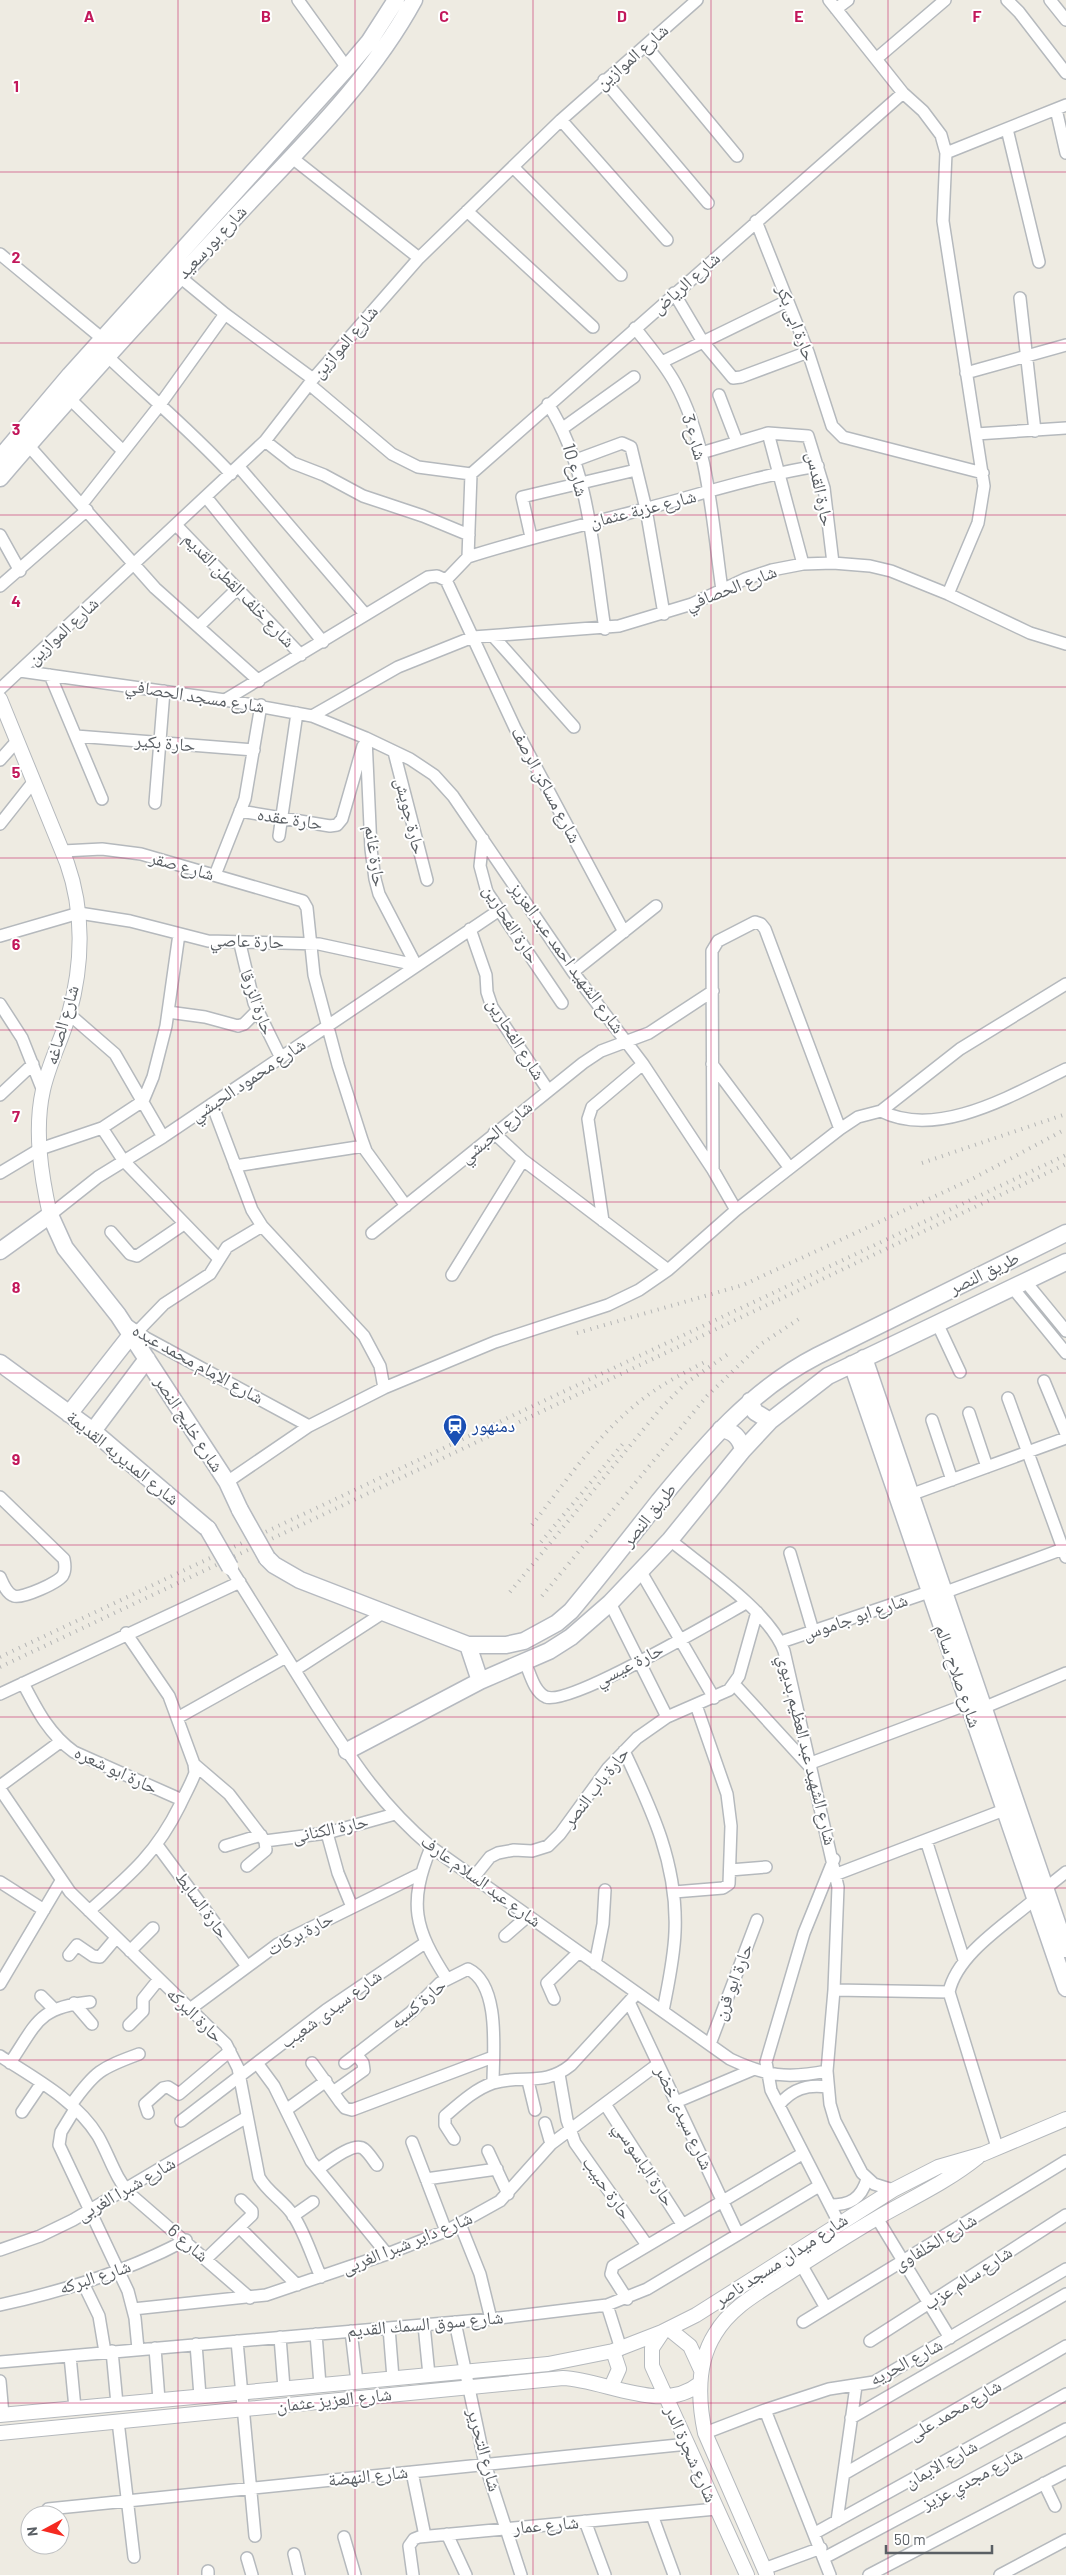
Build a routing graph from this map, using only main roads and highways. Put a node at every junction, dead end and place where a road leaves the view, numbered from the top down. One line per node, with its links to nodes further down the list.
1 (396, 0): 3 (main road, شارع بورسعيد)
2 (414, 0): 3 (main road, شارع بورسعيد)
3 (105, 347): 4 (main road, شارع بورسعيد); 6 (main road, شارع بورسعيد)
4 (6, 446): 5 (main road, شارع بورسعيد)
5 (0, 458)
6 (0, 478)
7 (50, 1215): 9 (main road, شارع محمود الحبشي); 11 (main road, شارع الإمام محمد عبده)
8 (1066, 1233): 16 (main road, طريق النصر)
9 (0, 1251)
10 (1066, 1262): 14 (main road, طريق النصر)
11 (118, 1315): 12 (main road, شارع خليج النصر)
12 (134, 1334): 13 (main road, شارع خليج النصر); 17 (main road)
13 (147, 1359): 20 (main road); 22 (main road, شارع خليج النصر)
14 (858, 1361): 18 (main road, طريق النصر); 24 (main road, شارع صلاح سالم); 24 (main road, شارع صلاح سالم)
15 (0, 1363): 17 (main road, شارع المديريه القديمة)
16 (750, 1401): 18 (main road); 19 (main road, طريق النصر)
17 (69, 1414): 20 (main road, شارع المديريه القديمة)
18 (770, 1421): 21 (main road, طريق النصر)
19 (721, 1428): 21 (main road); 25 (main road, طريق النصر)
20 (93, 1431): 23 (main road, شارع المديريه القديمة, bridge)
21 (743, 1450): 26 (main road, طريق النصر)
22 (240, 1510): 25 (main road, طريق النصر, bridge)
23 (230, 1567)
24 (936, 1592): 27 (main road, شارع صلاح سالم)
25 (468, 1645): 26 (main road)
26 (480, 1681): 28 (main road, طريق النصر)
27 (976, 1706): 29 (main road, شارع صلاح سالم); 29 (main road, شارع صلاح سالم)
28 (347, 1751)
29 (1040, 1894): 30 (main road, شارع صلاح سالم); 31 (main road, شارع صلاح سالم)
30 (1066, 1947)
31 (1066, 1988)

